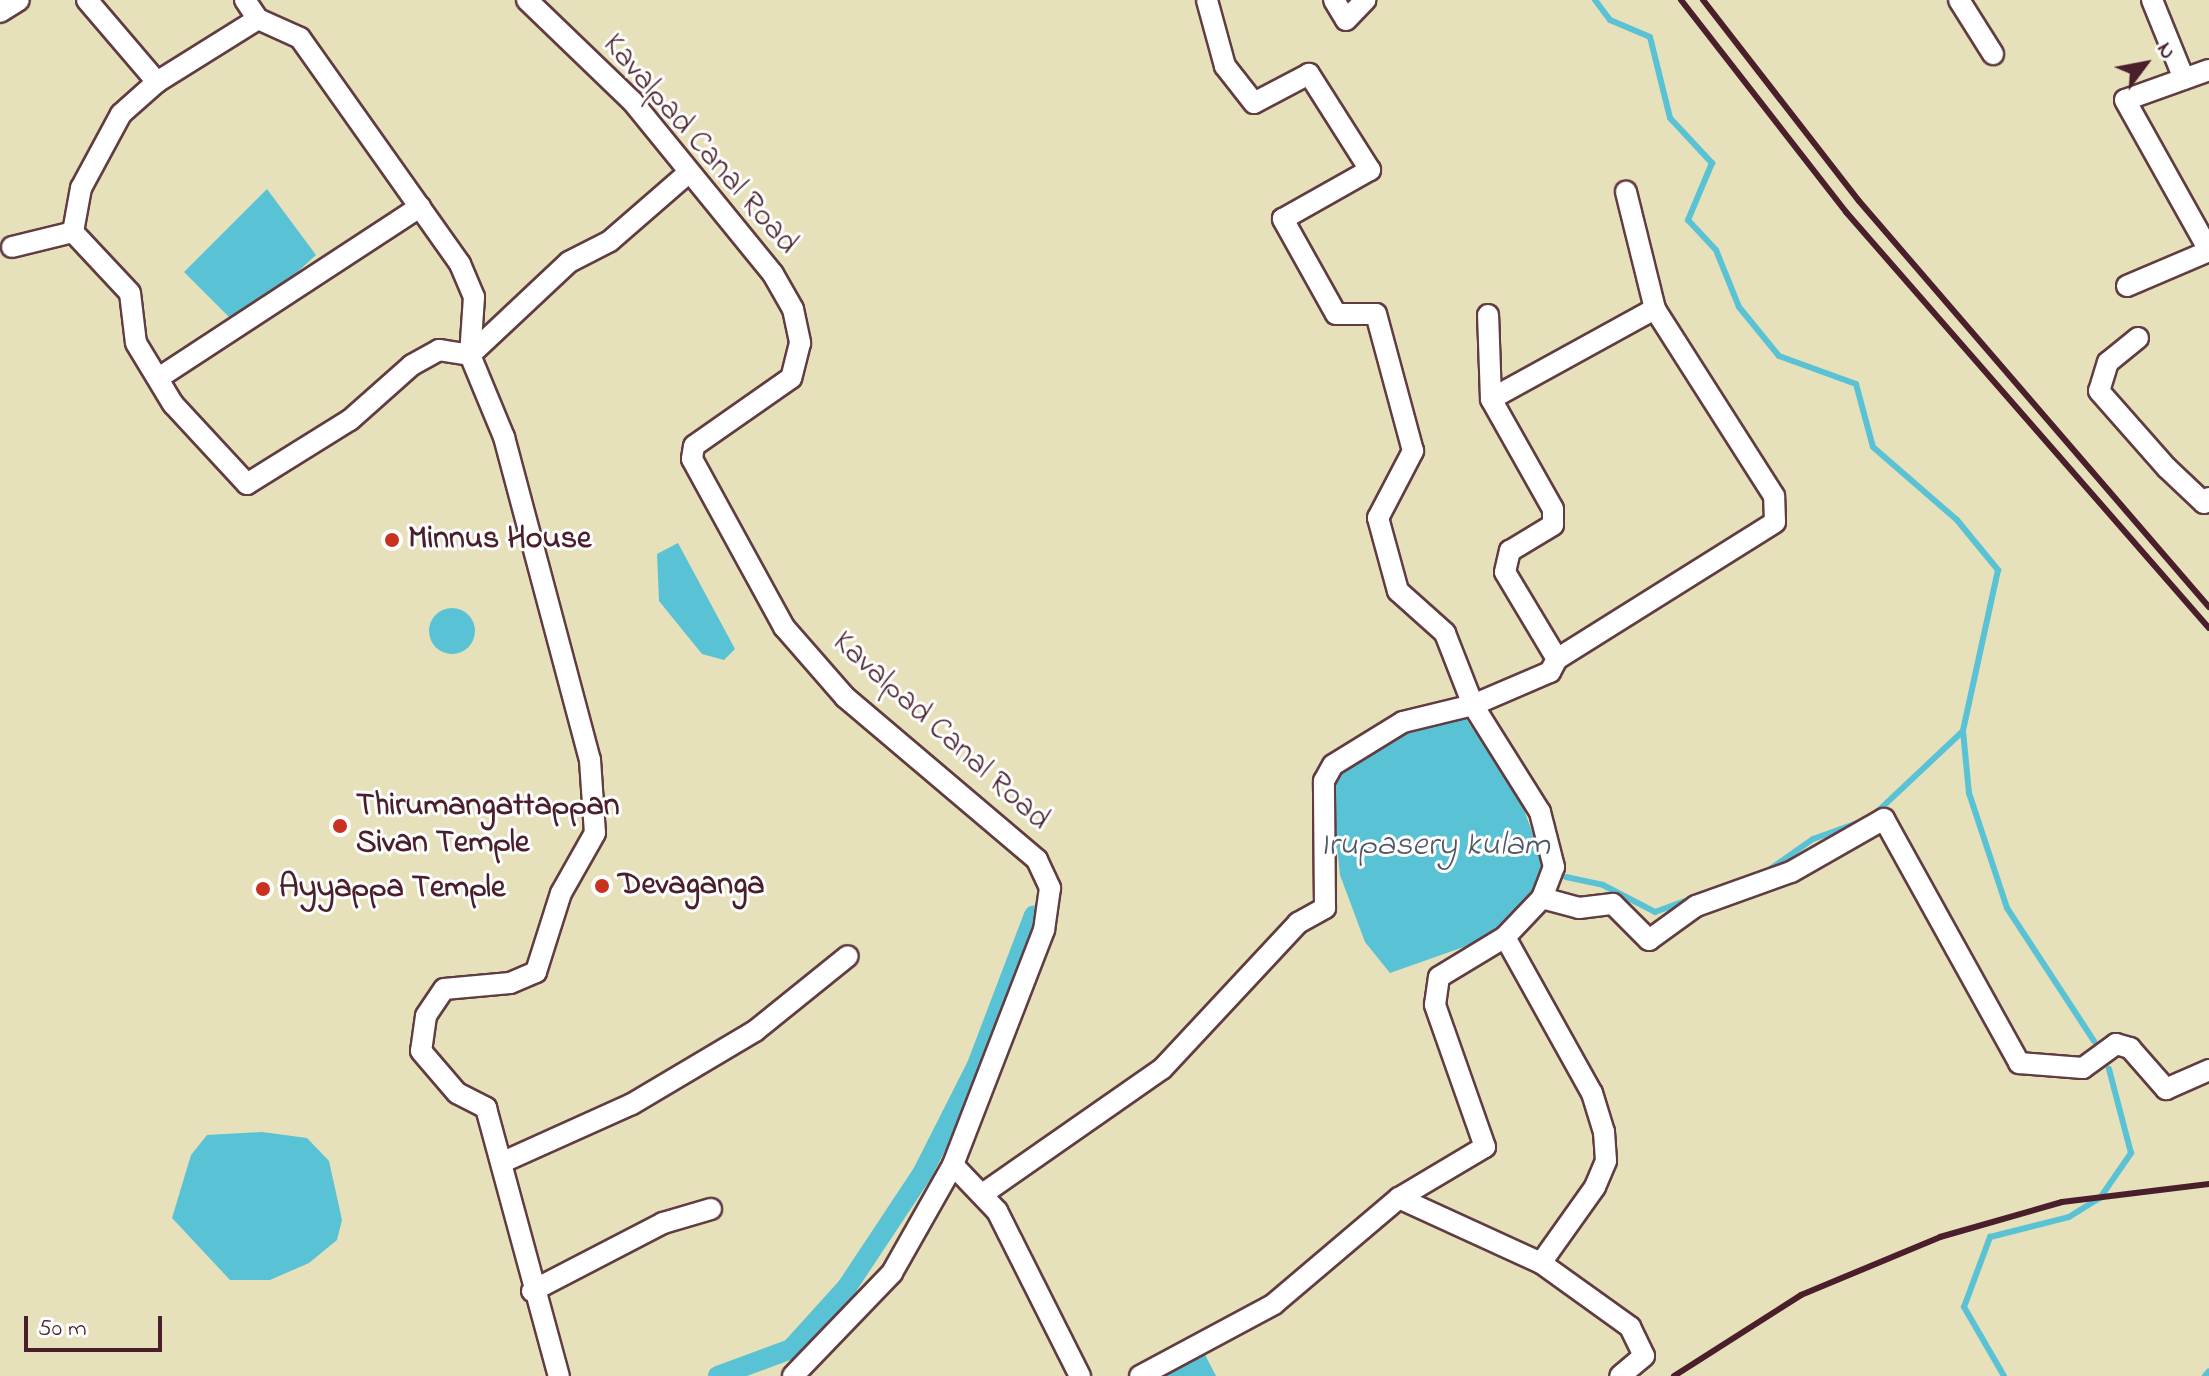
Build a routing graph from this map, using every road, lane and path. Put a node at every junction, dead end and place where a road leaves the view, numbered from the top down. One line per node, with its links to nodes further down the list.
1 (19, 0): 10 (street)
2 (87, 0): 15 (street)
3 (245, 0): 11 (street)
4 (527, 0): 16 (street, Kavalpad Canal Road)
5 (1207, 0): 31 (street)
6 (1334, 0): 7 (street)
7 (1365, 0)
8 (1959, 0): 12 (street)
9 (2152, 0): 14 (street)
10 (0, 12)
11 (258, 19): 15 (street); 18 (street)
12 (1993, 54)
13 (2209, 70): 14 (street)
14 (2184, 79): 21 (street)
15 (157, 82): 19 (street)
16 (687, 174): 26 (street); 37 (street, Kavalpad Canal Road)
17 (1626, 192): 23 (street)
18 (420, 207): 26 (street); 27 (street)
19 (73, 232): 20 (street); 27 (street)
20 (12, 247)
21 (2209, 250): 22 (street)
22 (2127, 286)
23 (1655, 309): 28 (street); 30 (street)
24 (1488, 315): 28 (street)
25 (2138, 338): 29 (street)
26 (470, 355): 27 (street); 36 (street)
27 (160, 377)
28 (1491, 399): 30 (street)
29 (2209, 498)
30 (1557, 659): 31 (street)
31 (1473, 705): 32 (street); 38 (street)
32 (1542, 898): 33 (street); 35 (street)
33 (1505, 937): 39 (street); 41 (street)
34 (848, 956): 36 (street)
35 (2209, 1070)
36 (503, 1162): 42 (street)
37 (953, 1165): 38 (street); 44 (street, Kavalpad Canal Road)
38 (984, 1193): 45 (street)
39 (1399, 1198): 41 (street); 46 (street)
40 (711, 1209): 42 (street)
41 (1541, 1263): 47 (street)
42 (532, 1291): 43 (street)
43 (559, 1376)
44 (793, 1376)
45 (1080, 1376)
46 (1140, 1376)
47 (1620, 1376)

